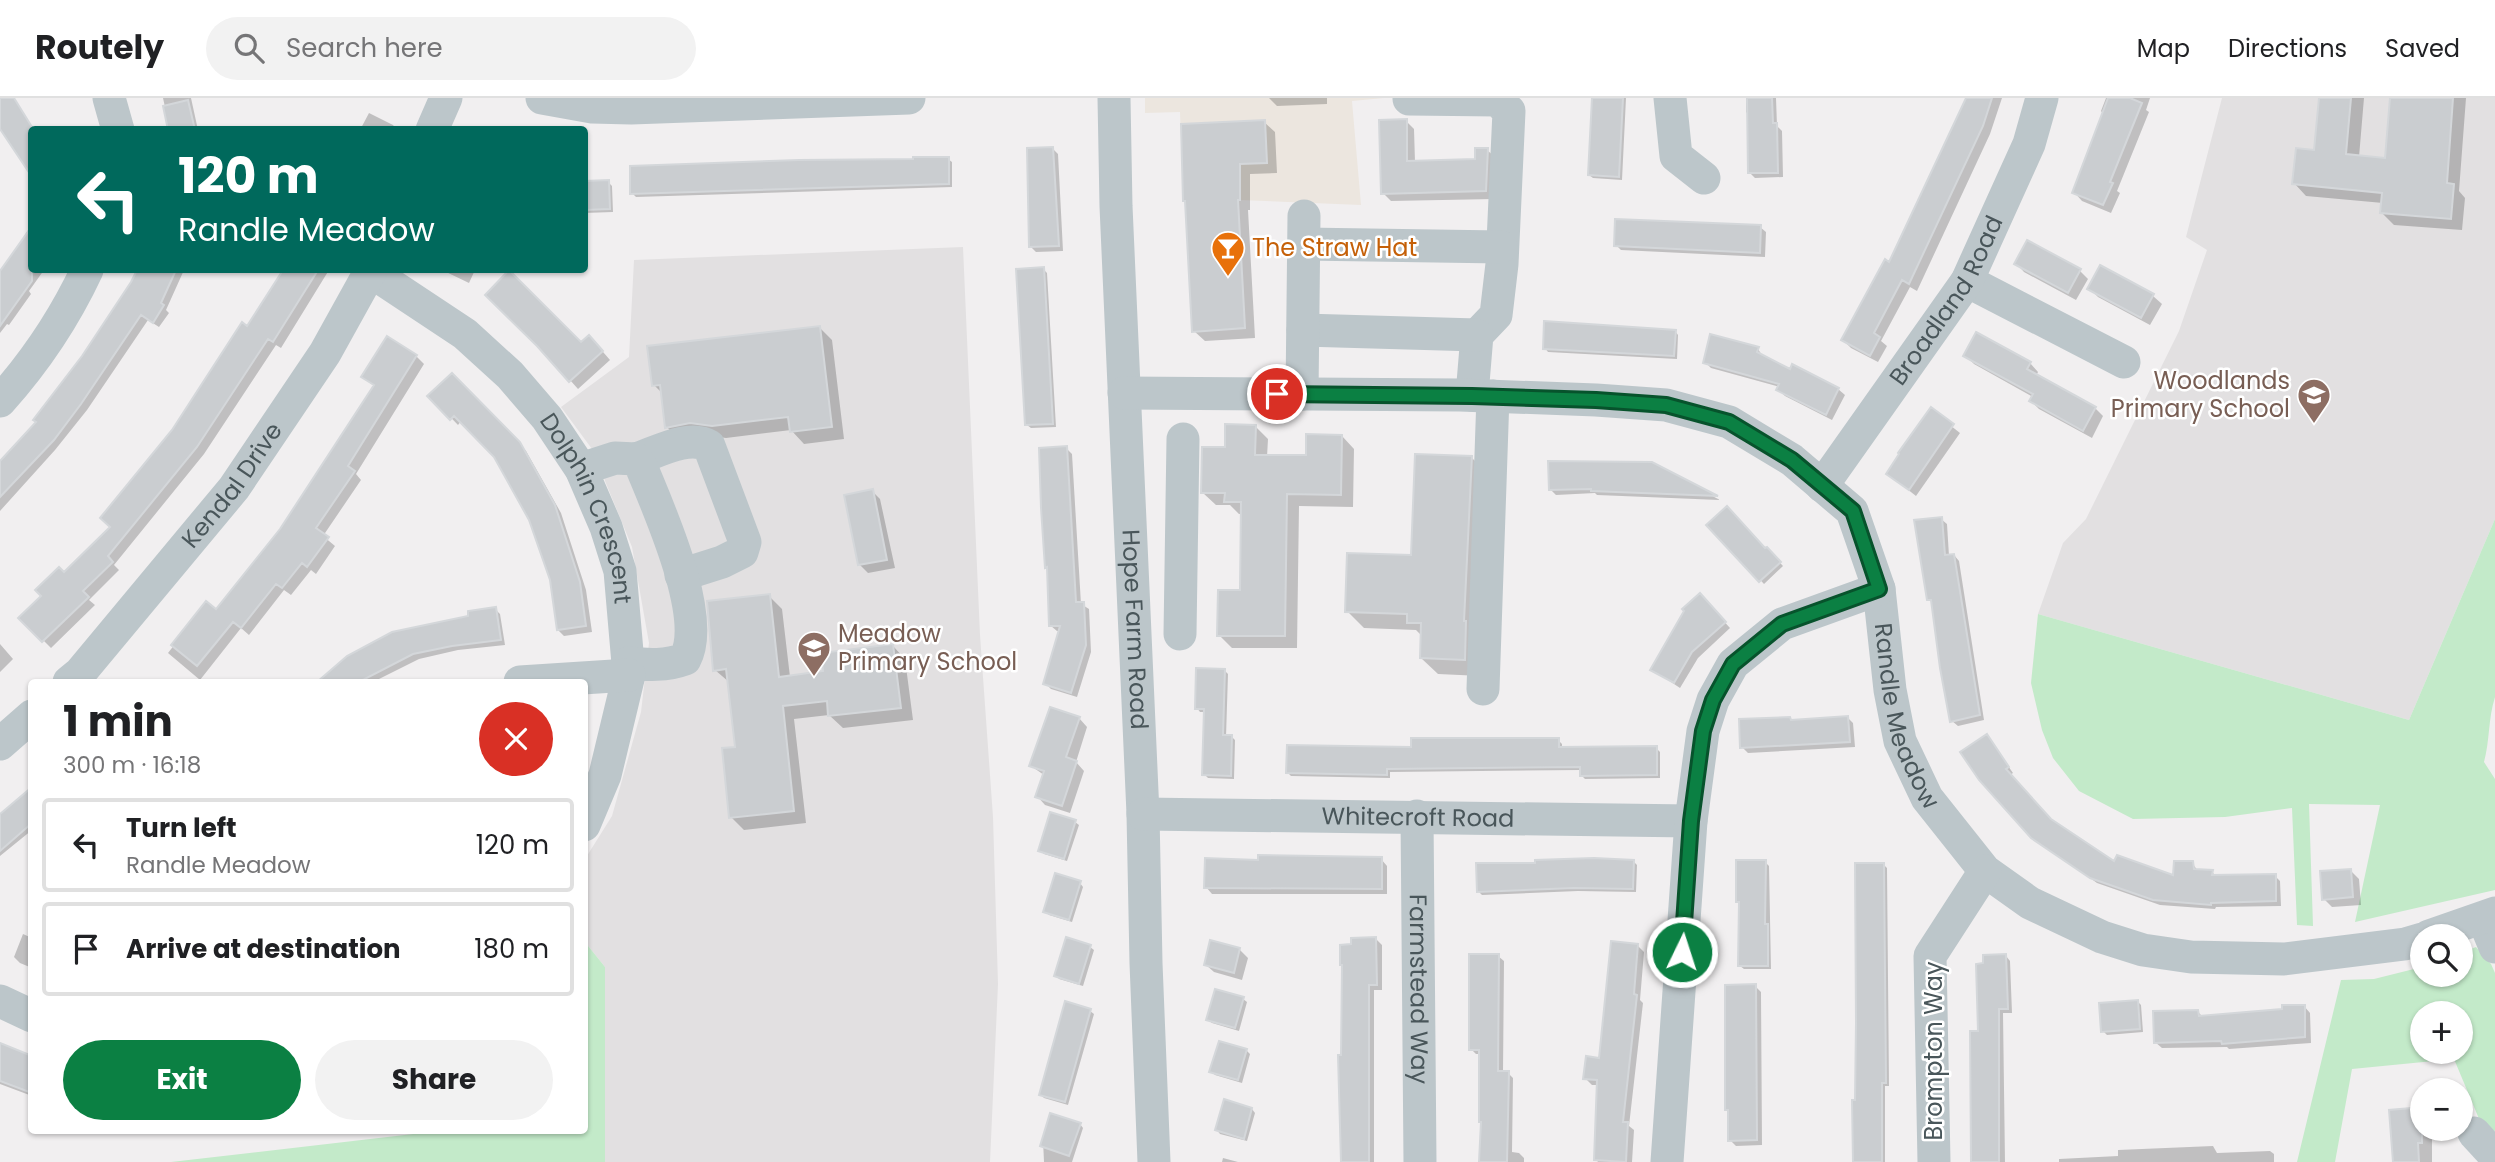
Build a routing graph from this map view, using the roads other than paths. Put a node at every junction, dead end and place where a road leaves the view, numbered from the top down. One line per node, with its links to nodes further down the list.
1 (109, 98): 10 (street)
2 (446, 98): 11 (street)
3 (542, 98): 8 (street)
4 (909, 98): 8 (street)
5 (1114, 98): 21 (street, Hope Farm Road)
6 (1670, 98): 12 (street)
7 (2042, 98): 17 (street, Broadland Road)
8 (864, 99)
9 (1409, 99): 13 (street)
10 (117, 126)
11 (434, 126)
12 (1704, 178)
13 (1501, 247): 18 (street); 19 (street)
14 (86, 273): 24 (street)
15 (368, 273): 35 (street, Kendal Drive)
16 (374, 273): 27 (street, Dolphin Crescent)
17 (1968, 281): 20 (street); 28 (street, Broadland Road)
18 (1303, 330): 19 (street); 22 (street)
19 (1477, 335): 23 (street)
20 (2124, 362)
21 (1124, 393): 22 (street, Randle Meadow); 30 (street, Hope Farm Road)
22 (1302, 394): 23 (street, Randle Meadow)
23 (1482, 396): 28 (street, Randle Meadow); 37 (street)
24 (0, 401)
25 (1183, 439): 29 (street)
26 (636, 459): 27 (street); 31 (street); 31 (street)
27 (581, 470): 34 (street, Dolphin Crescent)
28 (1822, 486): 32 (street, Randle Meadow)
29 (1180, 569): 30 (street); 33 (street)
30 (1132, 570): 40 (street, Hope Farm Road)
31 (681, 575): 34 (street)
32 (1879, 589): 43 (street); 44 (street, Randle Meadow)
33 (1180, 634)
34 (629, 669): 36 (street); 41 (street, Dolphin Crescent)
35 (79, 679)
36 (545, 679)
37 (1483, 689)
38 (28, 720): 39 (street)
39 (0, 744)
40 (1143, 814): 42 (street, Whitecroft Road); 50 (street, Hope Farm Road)
41 (588, 815)
42 (1418, 816): 43 (street, Whitecroft Road); 51 (street, Farmstead Way)
43 (1691, 821): 52 (street)
44 (1985, 871): 47 (street, Randle Meadow); 53 (street, Brompton Way)
45 (2491, 926): 46 (street)
46 (2473, 929)
47 (2410, 943)
48 (0, 1001): 49 (street)
49 (28, 1014)
50 (1154, 1162)
51 (1420, 1162)
52 (1667, 1162)
53 (1934, 1162)

